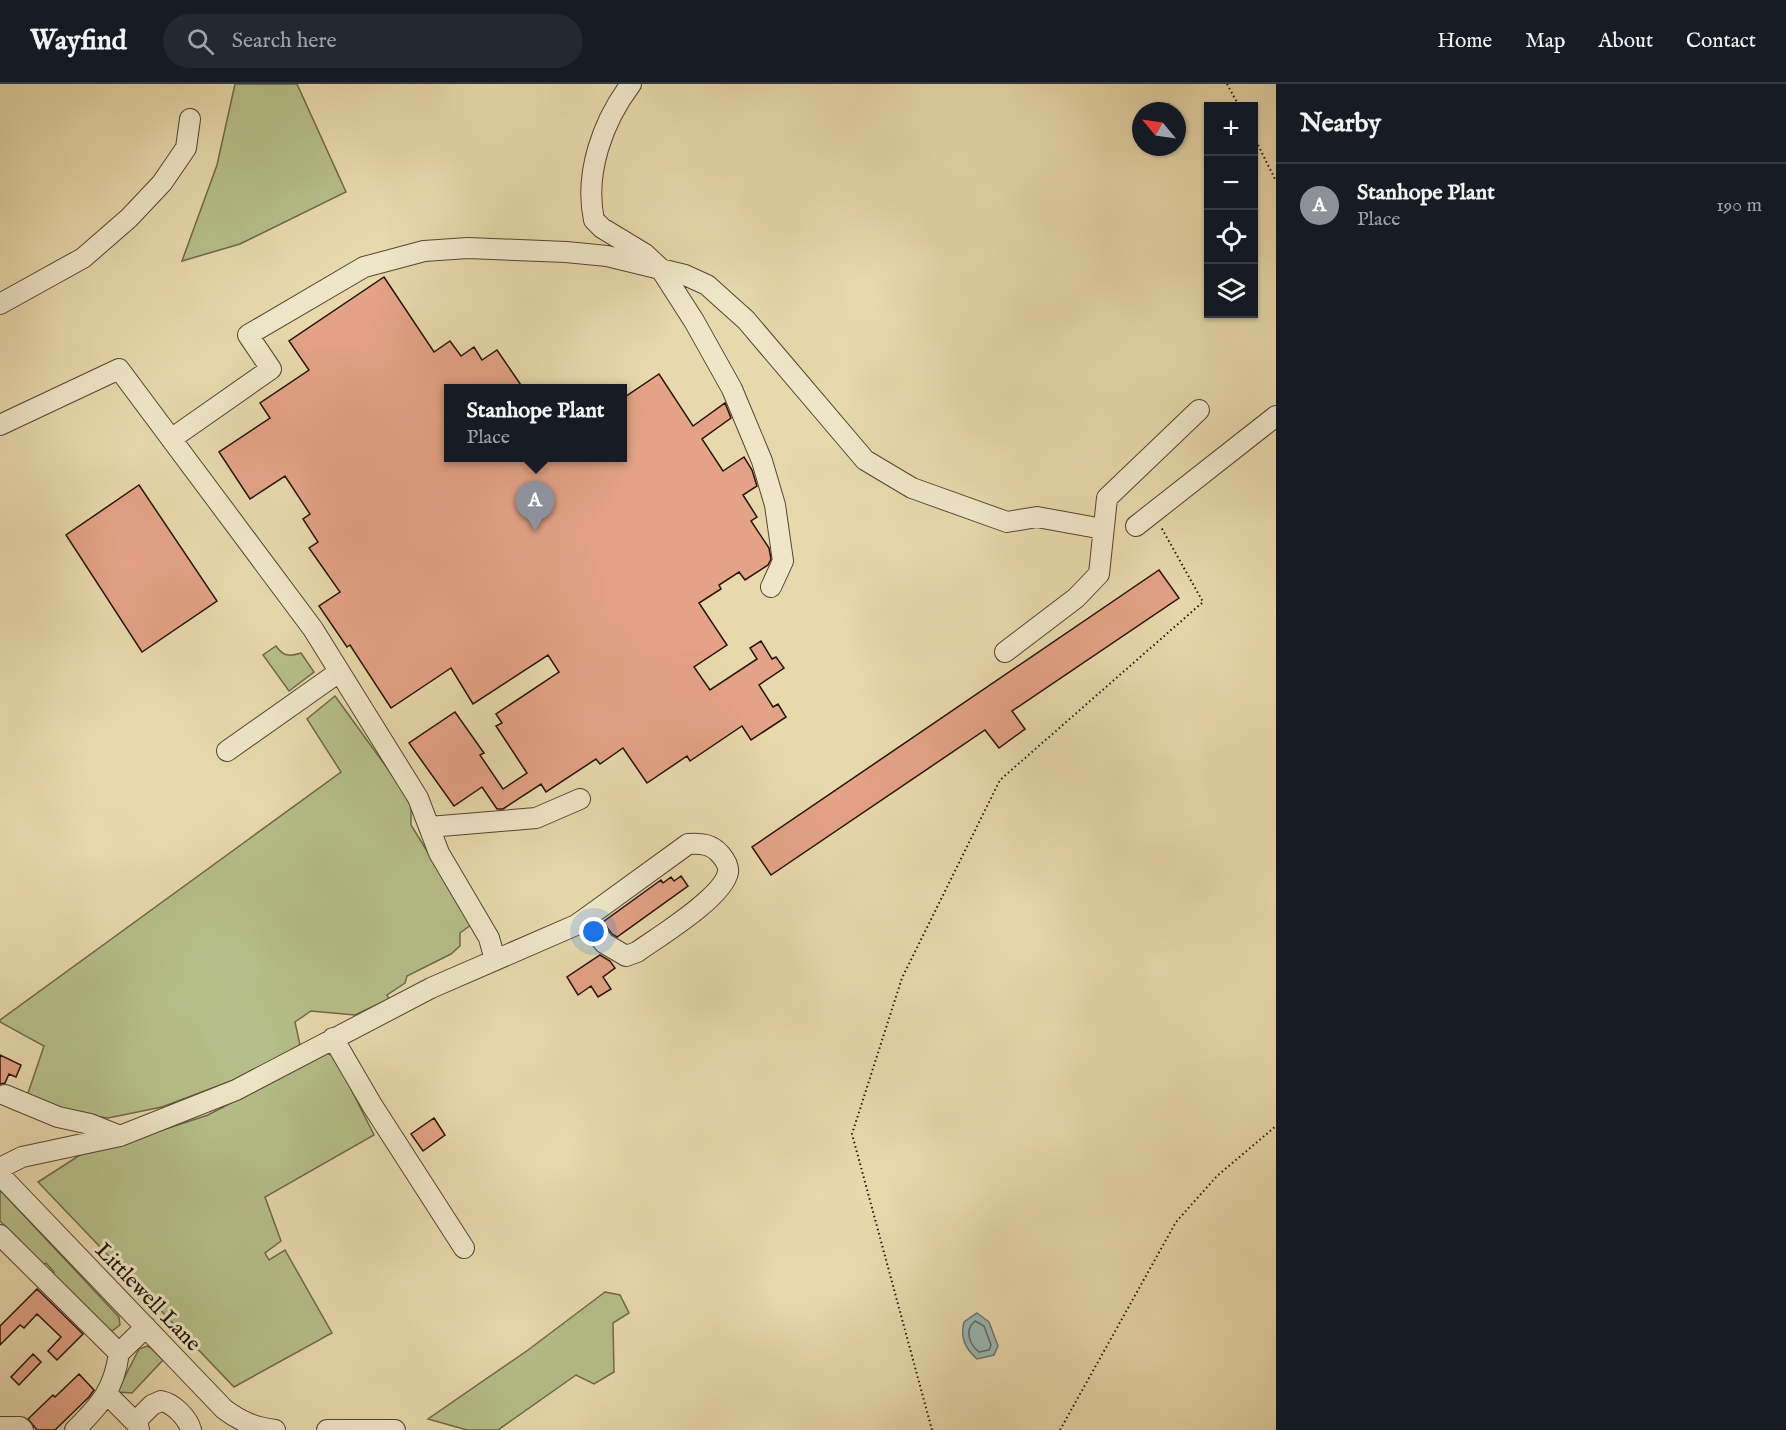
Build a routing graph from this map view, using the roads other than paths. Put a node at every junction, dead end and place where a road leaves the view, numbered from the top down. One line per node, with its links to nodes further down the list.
1 (631, 84): 3 (street)
2 (190, 118): 4 (street)
3 (660, 268): 8 (street); 10 (street); 11 (street)
4 (0, 304)
5 (1199, 410): 10 (street)
6 (1276, 416): 9 (street)
7 (0, 425): 8 (street)
8 (171, 438): 13 (street)
9 (1136, 526)
10 (1103, 529): 12 (street)
11 (771, 587)
12 (1005, 652)
13 (339, 672): 14 (street); 16 (street)
14 (227, 751)
15 (580, 799): 16 (street)
16 (429, 827): 18 (street)
17 (586, 918): 17 (street); 18 (street)
18 (495, 960): 19 (street)
19 (333, 1038): 21 (street); 25 (street)
20 (5, 1095): 21 (street)
21 (120, 1136): 22 (street)
22 (0, 1168)
23 (0, 1175): 26 (street, Littlewell Lane)
24 (0, 1235): 27 (street)
25 (464, 1248)
26 (146, 1327): 27 (street); 34 (street, Littlewell Lane)
27 (119, 1353): 28 (street)
28 (107, 1394): 29 (street); 32 (street)
29 (137, 1426): 33 (street)
30 (0, 1427): 31 (street)
31 (24, 1430)
32 (75, 1430)
33 (191, 1430)
34 (275, 1430)
35 (327, 1430): 36 (street)
36 (395, 1430)

